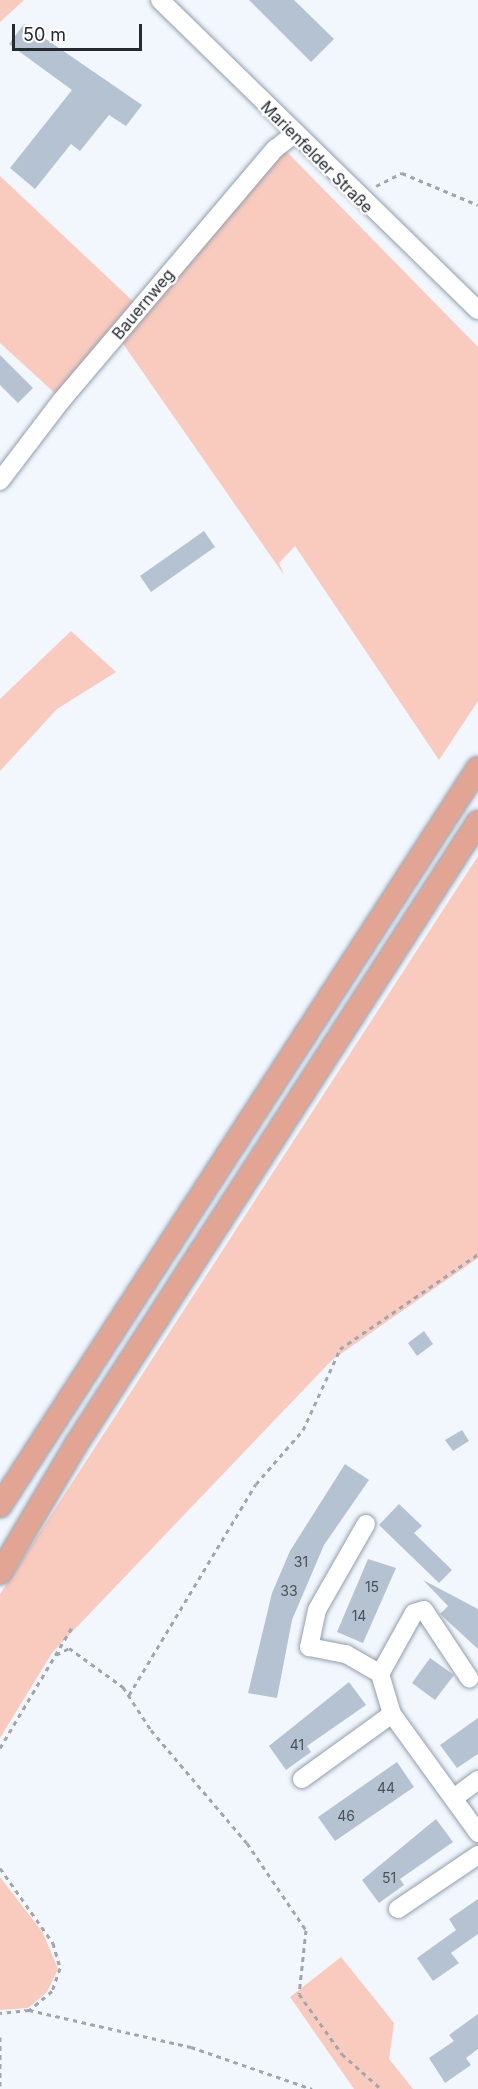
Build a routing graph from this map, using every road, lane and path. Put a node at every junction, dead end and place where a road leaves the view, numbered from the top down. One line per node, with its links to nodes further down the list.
1 (160, 0): 2 (street, Marienfelder Straße)
2 (294, 134): 3 (street, Marienfelder Straße); 6 (street, Bauernweg)
3 (361, 200): 4 (path); 5 (street, Marienfelder Straße)
4 (478, 205)
5 (478, 310)
6 (0, 481)
7 (478, 768): 10 (main road)
8 (478, 822): 12 (main road)
9 (478, 1254): 17 (path)
10 (0, 1506)
11 (366, 1524): 15 (street)
12 (0, 1572)
13 (72, 1627): 14 (path)
14 (56, 1655): 17 (path); 19 (path)
15 (380, 1674): 16 (street); 18 (street)
16 (469, 1678)
17 (129, 1695): 32 (path)
18 (392, 1714): 20 (street); 22 (street)
19 (0, 1748)
20 (302, 1779)
21 (478, 1780): 22 (street)
22 (454, 1798): 23 (street)
23 (478, 1833)
24 (478, 1855): 26 (street)
25 (0, 1868): 27 (path)
26 (398, 1909)
27 (29, 2010): 28 (path); 31 (path)
28 (0, 2013)
29 (0, 2037): 30 (path)
30 (0, 2086)
31 (312, 2089)
32 (381, 2089)

